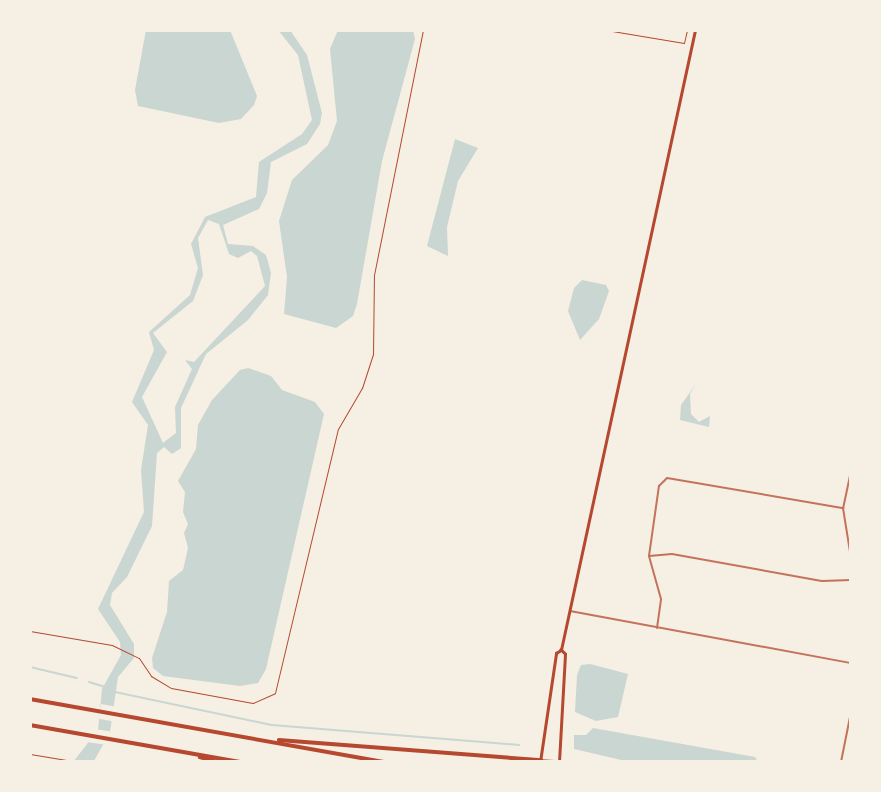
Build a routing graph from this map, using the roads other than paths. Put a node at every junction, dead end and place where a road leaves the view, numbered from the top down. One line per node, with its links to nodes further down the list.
1 (695, 30): 7 (main road)
2 (851, 471): 3 (street)
3 (843, 508): 4 (street); 5 (street)
4 (649, 556): 6 (street); 8 (street)
5 (851, 558)
6 (851, 580)
7 (569, 610): 8 (street); 9 (main road)
8 (657, 628): 10 (street)
9 (561, 650): 16 (main road); 20 (main road)
10 (851, 663)
11 (30, 699): 14 (highway)
12 (851, 712): 22 (street)
13 (30, 725): 15 (highway)
14 (252, 738): 16 (highway); 19 (highway)
15 (181, 752): 17 (highway); 18 (highway)
16 (540, 761): 20 (street)
17 (217, 762)
18 (240, 762)
19 (383, 762)
20 (559, 762): 21 (street)
21 (571, 762)
22 (841, 762)

